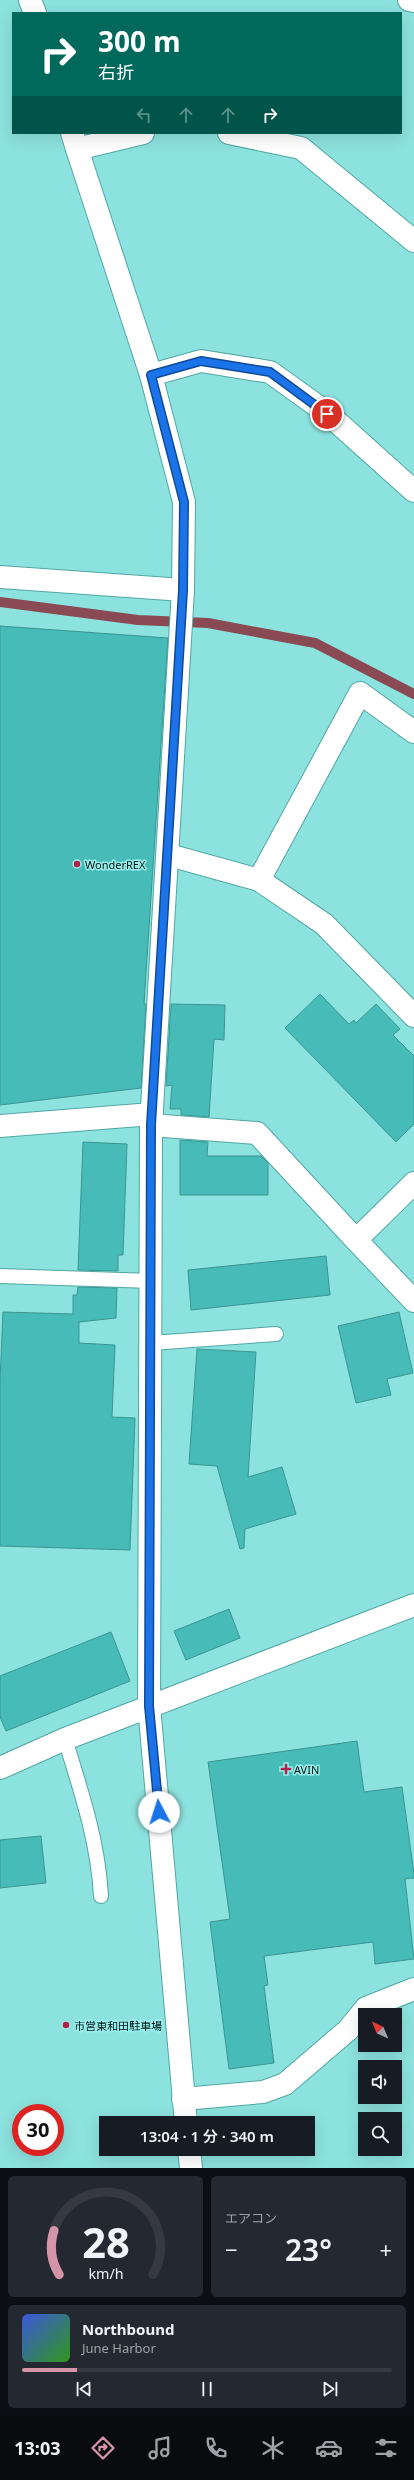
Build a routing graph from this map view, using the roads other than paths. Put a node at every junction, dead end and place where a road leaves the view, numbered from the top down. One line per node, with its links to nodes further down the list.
1 (30, 0): 4 (street)
2 (409, 0): 3 (street)
3 (414, 1)
4 (34, 12)
5 (134, 134): 7 (street)
6 (235, 134): 8 (street)
7 (74, 141): 9 (street)
8 (414, 241)
9 (151, 375): 10 (street); 12 (street)
10 (414, 490)
11 (0, 577): 12 (street)
12 (183, 595): 14 (street)
13 (414, 732): 15 (street)
14 (169, 855): 15 (street); 17 (street)
15 (259, 880): 16 (street)
16 (414, 1016)
17 (151, 1119): 18 (street); 20 (street); 22 (street)
18 (0, 1126)
19 (414, 1183): 20 (street)
20 (356, 1240): 23 (street)
21 (0, 1276): 22 (lane)
22 (152, 1281): 25 (street)
23 (414, 1301)
24 (276, 1334): 25 (lane)
25 (151, 1343): 27 (street)
26 (414, 1605): 27 (street)
27 (149, 1706): 28 (street); 32 (street)
28 (64, 1739): 29 (street); 30 (lane)
29 (0, 1768)
30 (101, 1896)
31 (414, 1989): 32 (street)
32 (183, 2099): 33 (street)
33 (185, 2116)
34 (190, 2156): 35 (street)
35 (191, 2168)

